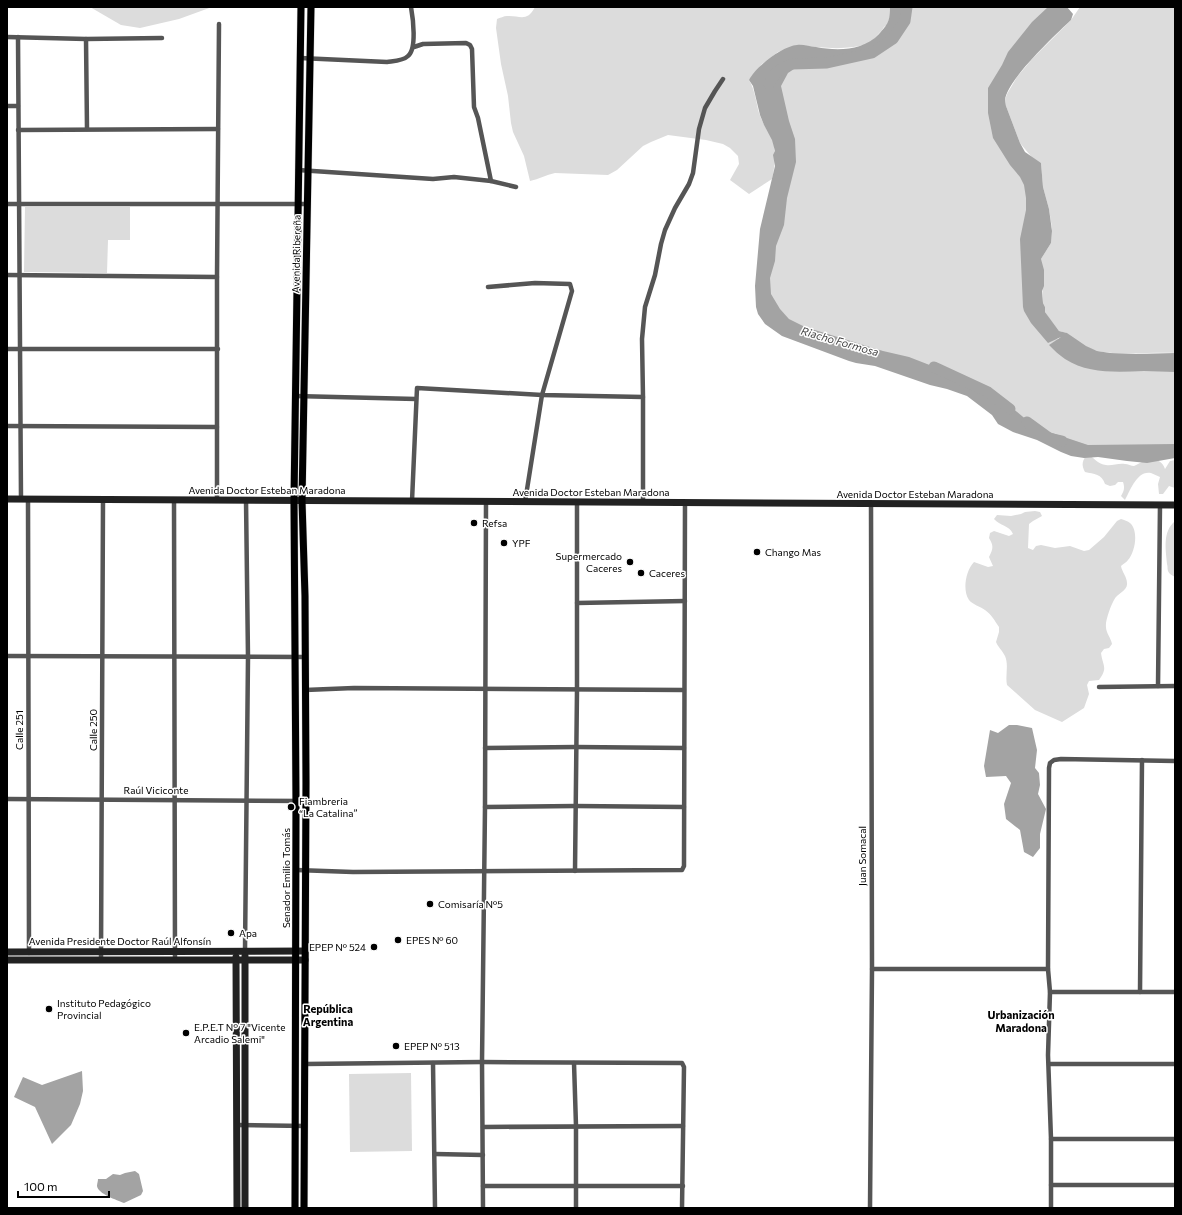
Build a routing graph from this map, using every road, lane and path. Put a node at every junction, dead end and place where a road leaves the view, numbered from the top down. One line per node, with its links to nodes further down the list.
1 (301, 7): 10 (main road, Avenida Ribereña)
2 (311, 7): 11 (main road, Avenida Ribereña)
3 (411, 7): 9 (street)
4 (219, 24): 15 (street)
5 (7, 37): 6 (street)
6 (18, 37): 8 (street); 14 (street, Calle 251)
7 (162, 38): 8 (street)
8 (86, 39): 17 (street)
9 (414, 47): 11 (street); 20 (street)
10 (300, 58): 11 (street); 18 (main road, Avenida Ribereña)
11 (310, 60): 19 (main road, Avenida Ribereña)
12 (723, 79): 37 (street)
13 (7, 106): 14 (street)
14 (18, 106): 16 (street, Calle 251)
15 (218, 129): 17 (street); 24 (street)
16 (18, 130): 17 (street); 23 (street, Calle 251)
17 (87, 130)
18 (298, 170): 19 (street); 26 (main road, Avenida Ribereña)
19 (307, 171): 20 (street); 25 (main road, Avenida Ribereña)
20 (491, 181): 21 (street)
21 (516, 187)
22 (7, 204): 23 (street)
23 (19, 204): 24 (street); 28 (street, Calle 251)
24 (218, 204): 26 (street); 29 (street)
25 (307, 204): 26 (street); 36 (main road, Avenida Ribereña)
26 (298, 205): 35 (main road, Avenida Ribereña)
27 (7, 275): 28 (street)
28 (19, 275): 29 (street); 32 (street, Calle 251)
29 (217, 277): 33 (street)
30 (488, 287): 34 (street)
31 (7, 349): 32 (street)
32 (20, 349): 33 (street); 40 (street, Calle 251)
33 (218, 349): 41 (street)
34 (542, 395): 37 (street); 38 (street); 52 (street)
35 (295, 396): 36 (street); 48 (main road, Avenida Ribereña)
36 (304, 396): 38 (street); 49 (main road, Avenida Ribereña)
37 (643, 397): 54 (street)
38 (416, 399): 50 (street)
39 (7, 426): 40 (street)
40 (20, 426): 41 (street); 43 (street, Calle 251)
41 (217, 427): 46 (street)
42 (7, 499): 43 (main road, Avenida Doctor Esteban Maradona)
43 (24, 499): 44 (main road, Avenida Doctor Esteban Maradona); 62 (street, Calle 251)
44 (103, 499): 45 (main road, Avenida Doctor Esteban Maradona); 63 (street, Calle 250)
45 (174, 500): 46 (main road, Avenida Doctor Esteban Maradona); 64 (street)
46 (217, 500): 47 (main road, Avenida Doctor Esteban Maradona)
47 (246, 500): 48 (main road, Avenida Doctor Esteban Maradona); 65 (street)
48 (294, 500): 49 (main road, Avenida Doctor Esteban Maradona); 66 (main road, Senador Emilio Tomás)
49 (302, 501): 50 (main road, Avenida Doctor Esteban Maradona); 67 (main road, Senador Emilio Tomás)
50 (412, 501): 51 (main road, Avenida Doctor Esteban Maradona)
51 (486, 501): 52 (main road, Avenida Doctor Esteban Maradona); 71 (street)
52 (525, 502): 53 (main road, Avenida Doctor Esteban Maradona)
53 (577, 502): 54 (main road, Avenida Doctor Esteban Maradona); 60 (street)
54 (642, 502): 55 (main road, Avenida Doctor Esteban Maradona)
55 (685, 502): 56 (main road, Avenida Doctor Esteban Maradona); 59 (street)
56 (871, 504): 57 (main road, Avenida Doctor Esteban Maradona); 109 (street, Juan Somacal)
57 (1160, 505): 58 (main road, Avenida Doctor Esteban Maradona); 68 (street)
58 (1175, 505)
59 (684, 601): 60 (street); 74 (street)
60 (577, 603): 73 (street)
61 (7, 656): 62 (street)
62 (28, 656): 63 (street); 81 (street, Calle 251)
63 (102, 657): 64 (street); 82 (street, Calle 250)
64 (174, 657): 65 (street); 83 (street)
65 (248, 657): 66 (street); 84 (street)
66 (295, 657): 67 (street); 85 (main road, Senador Emilio Tomás)
67 (305, 657): 72 (main road, Senador Emilio Tomás)
68 (1158, 686): 69 (street); 70 (street)
69 (1175, 686)
70 (1098, 687)
71 (485, 689): 72 (street); 73 (street); 76 (street)
72 (305, 690): 86 (main road, Senador Emilio Tomás)
73 (576, 690): 74 (street); 75 (street)
74 (684, 690): 77 (street)
75 (576, 747): 76 (street); 77 (street); 87 (street)
76 (485, 748): 88 (street)
77 (684, 748): 89 (street)
78 (1142, 760): 79 (street); 110 (street); 112 (street)
79 (1175, 761)
80 (7, 799): 81 (street, Raúl Viciconte)
81 (29, 799): 82 (street, Raúl Viciconte); 99 (street, Calle 251)
82 (102, 799): 83 (street, Raúl Viciconte); 94 (street, Calle 250)
83 (174, 799): 84 (street, Raúl Viciconte); 100 (street)
84 (247, 800): 85 (street, Raúl Viciconte); 96 (street)
85 (296, 801): 86 (street, Raúl Viciconte); 90 (main road, Senador Emilio Tomás)
86 (306, 801): 91 (main road, Senador Emilio Tomás)
87 (575, 806): 88 (street); 89 (street); 93 (street)
88 (485, 807): 92 (street)
89 (684, 807): 93 (street)
90 (296, 870): 91 (street); 101 (main road, Senador Emilio Tomás)
91 (306, 870): 92 (street); 97 (main road, Senador Emilio Tomás)
92 (484, 871): 93 (street); 115 (street)
93 (575, 871)
94 (101, 951): 99 (main road, Avenida Presidente Doctor Raúl Alfonsín); 100 (main road, Avenida Presidente Doctor Raúl Alfonsín); 104 (street, Calle 250)
95 (236, 951): 96 (main road, Avenida Presidente Doctor Raúl Alfonsín); 100 (main road, Avenida Presidente Doctor Raúl Alfonsín); 106 (main road)
96 (245, 951): 101 (main road, Avenida Presidente Doctor Raúl Alfonsín); 106 (main road)
97 (305, 951): 101 (main road, Avenida Presidente Doctor Raúl Alfonsín); 107 (main road, Senador Emilio Tomás)
98 (7, 952): 99 (main road, Avenida Presidente Doctor Raúl Alfonsín)
99 (29, 952): 103 (street, Calle 251)
100 (175, 952): 105 (street)
101 (295, 952): 108 (main road, Senador Emilio Tomás)
102 (7, 960): 103 (main road, Avenida Presidente Doctor Raúl Alfonsín)
103 (29, 960): 104 (main road, Avenida Presidente Doctor Raúl Alfonsín)
104 (101, 960): 105 (main road, Avenida Presidente Doctor Raúl Alfonsín)
105 (175, 960): 106 (main road, Avenida Presidente Doctor Raúl Alfonsín)
106 (241, 960): 108 (main road, Avenida Presidente Doctor Raúl Alfonsín); 120 (main road); 121 (main road)
107 (305, 960): 108 (main road, Avenida Presidente Doctor Raúl Alfonsín); 117 (main road, Senador Emilio Tomás)
108 (295, 961): 122 (main road, Senador Emilio Tomás)
109 (872, 969): 110 (street); 144 (street, Juan Somacal)
110 (1048, 969): 111 (street)
111 (1050, 992): 112 (street); 118 (street)
112 (1140, 992): 113 (street)
113 (1175, 992)
114 (433, 1062): 115 (street); 117 (street); 129 (street)
115 (482, 1062): 116 (street); 126 (street)
116 (574, 1063): 124 (street); 125 (street)
117 (305, 1064): 123 (main road, Senador Emilio Tomás)
118 (1049, 1064): 119 (street); 127 (street)
119 (1175, 1064)
120 (237, 1125): 121 (street); 136 (main road)
121 (245, 1125): 122 (street); 137 (main road)
122 (295, 1126): 123 (street); 138 (main road, Senador Emilio Tomás)
123 (305, 1126): 139 (main road, Senador Emilio Tomás)
124 (576, 1126): 125 (street); 126 (street); 134 (street)
125 (683, 1126): 135 (street)
126 (483, 1127): 130 (street)
127 (1051, 1139): 128 (street); 131 (street)
128 (1175, 1139)
129 (435, 1154): 130 (street); 140 (street)
130 (483, 1155): 133 (street)
131 (1051, 1185): 132 (street); 145 (street)
132 (1175, 1185)
133 (483, 1186): 134 (street); 141 (street)
134 (576, 1186): 135 (street); 142 (street)
135 (682, 1186): 143 (street)
136 (237, 1208)
137 (245, 1208)
138 (295, 1208)
139 (304, 1208)
140 (435, 1208)
141 (483, 1208)
142 (576, 1208)
143 (682, 1208)
144 (870, 1208)
145 (1051, 1208)

